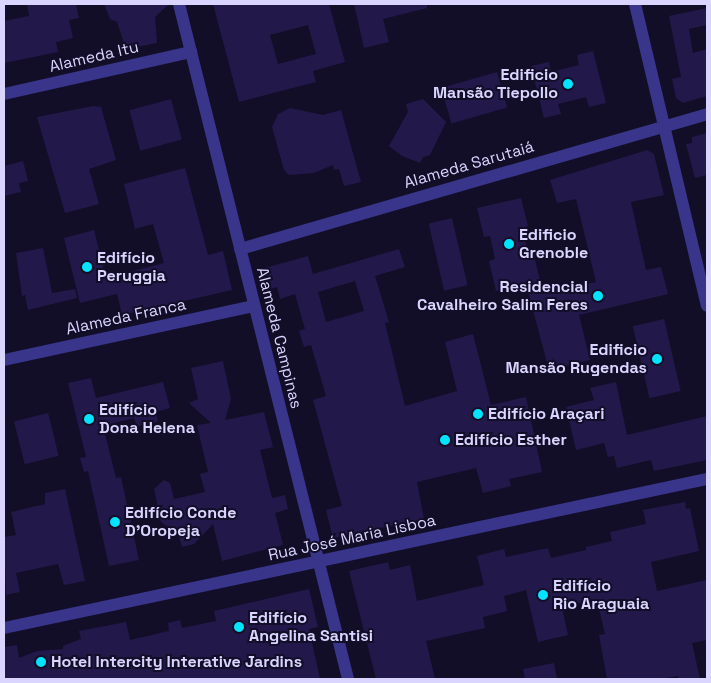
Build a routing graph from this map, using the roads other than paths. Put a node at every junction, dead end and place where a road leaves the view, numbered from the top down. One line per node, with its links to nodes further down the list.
1 (179, 4): 3 (street, Alameda Campinas)
2 (635, 4): 6 (street)
3 (191, 52): 4 (street, Alameda Itu); 7 (street, Alameda Campinas)
4 (4, 94)
5 (707, 114): 6 (street, Alameda Sarutaiá)
6 (664, 125): 7 (street, Alameda Sarutaiá); 9 (street)
7 (240, 249): 8 (street, Alameda Campinas)
8 (254, 306): 10 (street, Alameda Franca); 12 (street, Alameda Campinas)
9 (707, 306)
10 (4, 360)
11 (707, 479): 12 (street, Rua José Maria Lisboa)
12 (318, 561): 13 (street, Rua José Maria Lisboa); 14 (street, Alameda Campinas)
13 (4, 628)
14 (348, 679)

